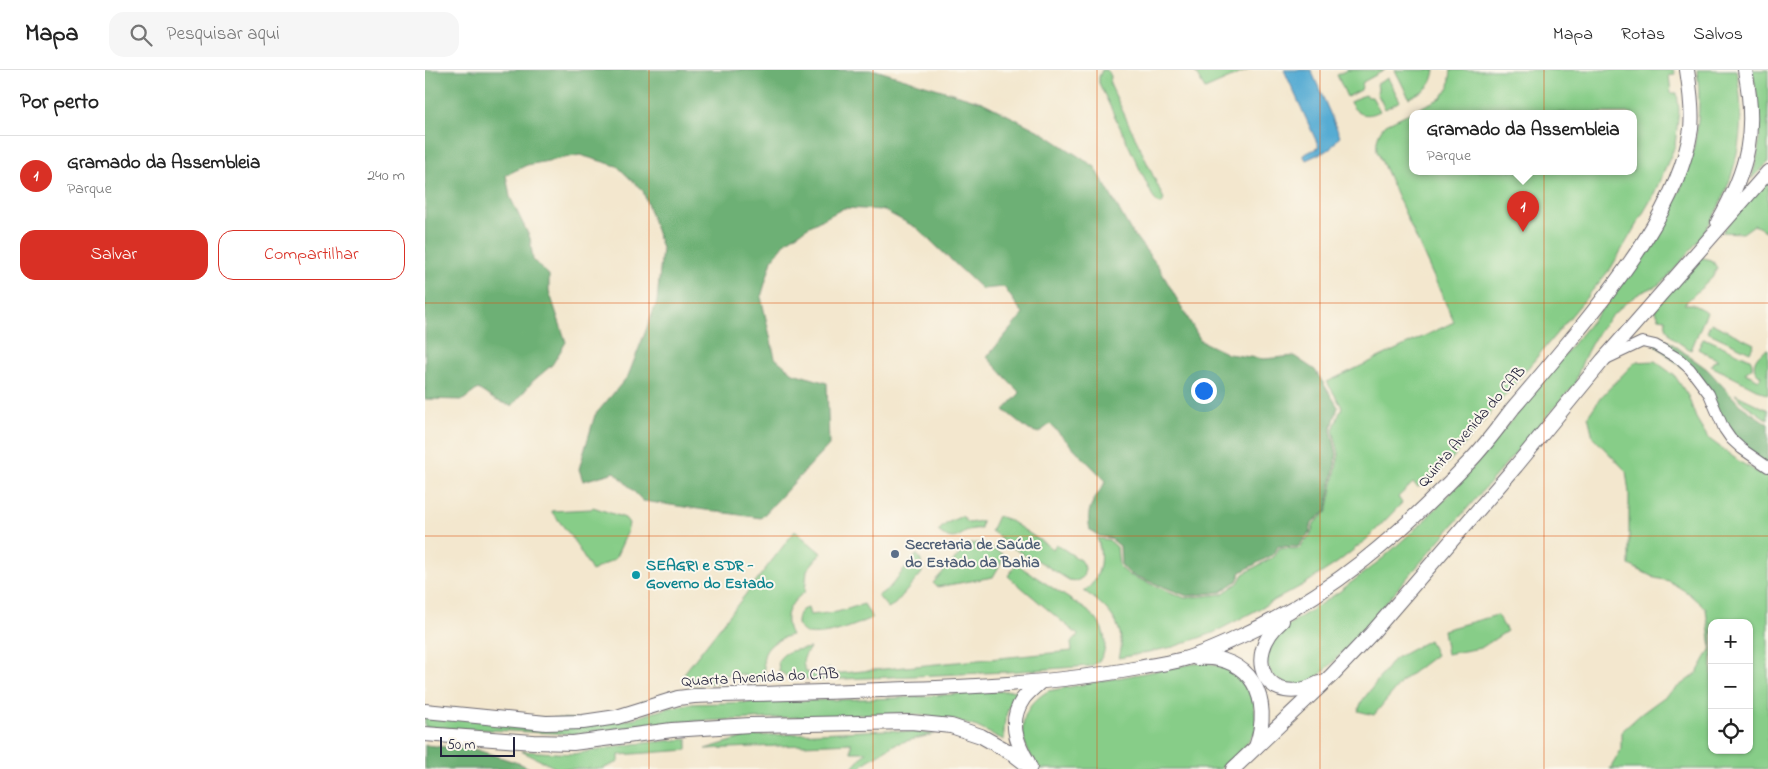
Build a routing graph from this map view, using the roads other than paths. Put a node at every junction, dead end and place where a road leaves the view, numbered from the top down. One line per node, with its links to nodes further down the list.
1 (1687, 70): 7 (main road, Quinta Avenida do CAB)
2 (1745, 70): 4 (main road)
3 (1768, 172): 4 (main road)
4 (1704, 246): 5 (main road)
5 (1603, 360): 6 (street); 9 (main road)
6 (1768, 467)
7 (1295, 609): 8 (main road, Quinta Avenida do CAB); 9 (main road)
8 (1185, 659): 10 (main road, Quinta Avenida do CAB); 13 (main road)
9 (1331, 676): 13 (main road)
10 (1040, 682): 11 (main road, Quarta Avenida do CAB); 14 (main road)
11 (425, 711)
12 (425, 734): 14 (main road)
13 (1255, 749): 15 (main road)
14 (1031, 768)
15 (1233, 769)

